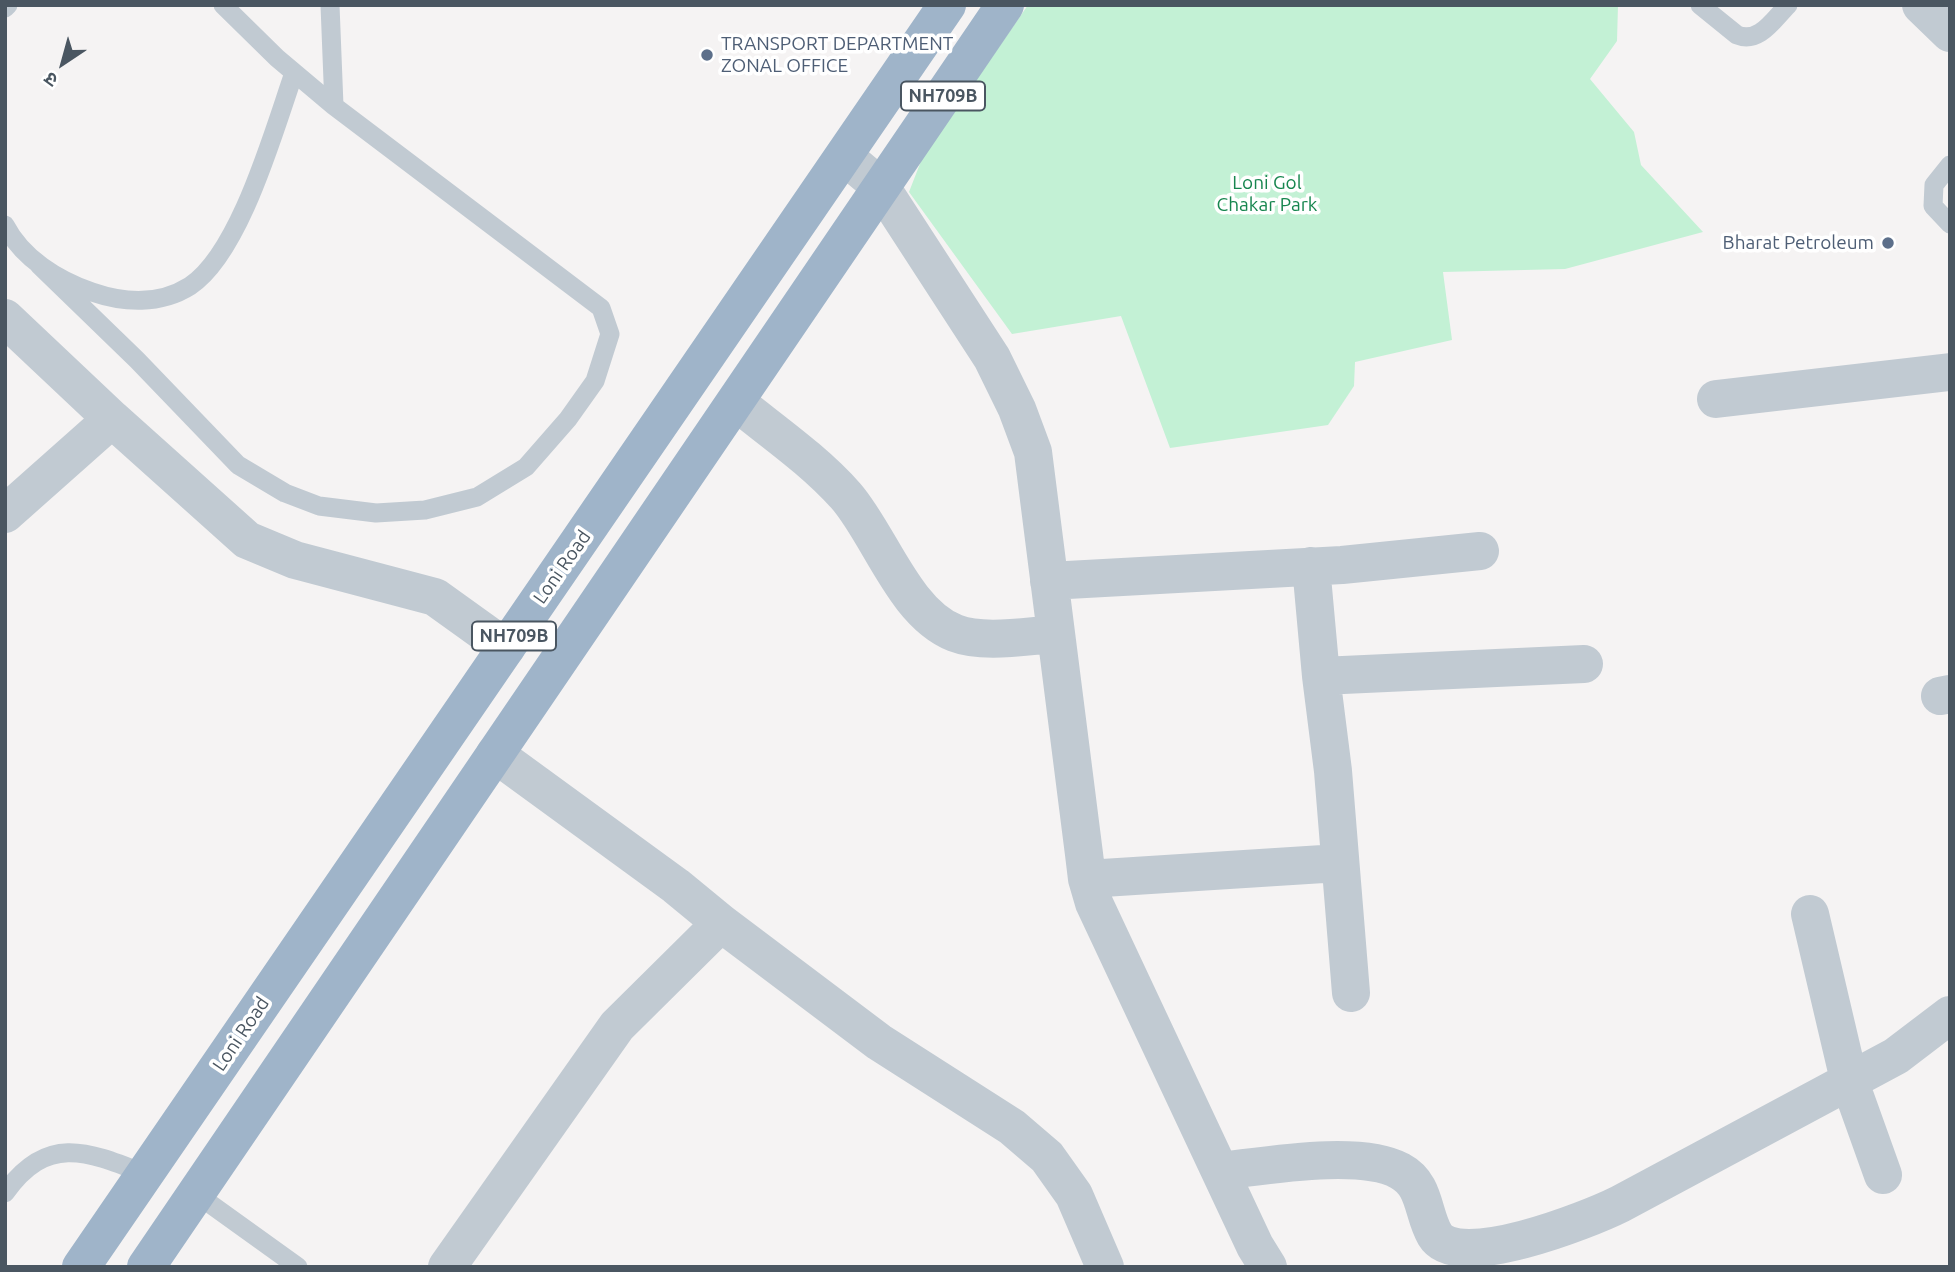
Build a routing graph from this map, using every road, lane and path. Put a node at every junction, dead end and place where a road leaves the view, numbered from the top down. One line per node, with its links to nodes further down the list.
1 (223, 5): 9 (lane)
2 (330, 5): 10 (lane)
3 (947, 5): 11 (highway, Loni Road / NH709B)
4 (1005, 5): 13 (highway, NH709B)
5 (1700, 5): 6 (lane)
6 (1788, 5)
7 (1921, 5): 8 (street)
8 (1950, 33)
9 (295, 73): 10 (lane); 16 (lane)
10 (334, 106): 16 (lane)
11 (844, 156): 13 (street); 27 (highway, Loni Road / NH709B)
12 (1950, 165): 14 (lane)
13 (881, 187): 20 (highway, NH709B); 25 (street)
14 (1950, 224)
15 (5, 225): 16 (lane)
16 (39, 265)
17 (5, 318): 21 (street)
18 (1950, 372): 19 (street)
19 (1716, 399)
20 (736, 401): 26 (street); 30 (highway, NH709B)
21 (112, 419): 22 (street); 27 (street)
22 (5, 514)
23 (1480, 551): 24 (street)
24 (1311, 566): 25 (street); 29 (street)
25 (1049, 581): 26 (street)
26 (1056, 634): 32 (street)
27 (506, 648): 39 (highway, Loni Road / NH709B)
28 (1584, 664): 29 (street)
29 (1321, 676): 31 (street)
30 (495, 754): 34 (street); 42 (highway, NH709B)
31 (1339, 863): 32 (street); 35 (street)
32 (1087, 879): 38 (street)
33 (1810, 914): 37 (street)
34 (721, 923): 46 (street); 47 (street)
35 (1351, 993)
36 (1950, 1015): 37 (street)
37 (1849, 1080): 38 (street); 40 (street)
38 (1220, 1171): 48 (street)
39 (145, 1174): 41 (lane); 43 (highway, Loni Road / NH709B)
40 (1883, 1175)
41 (5, 1193)
42 (195, 1194): 44 (highway, NH709B); 45 (lane)
43 (81, 1267)
44 (146, 1267)
45 (298, 1267)
46 (447, 1267)
47 (1105, 1267)
48 (1268, 1267)

